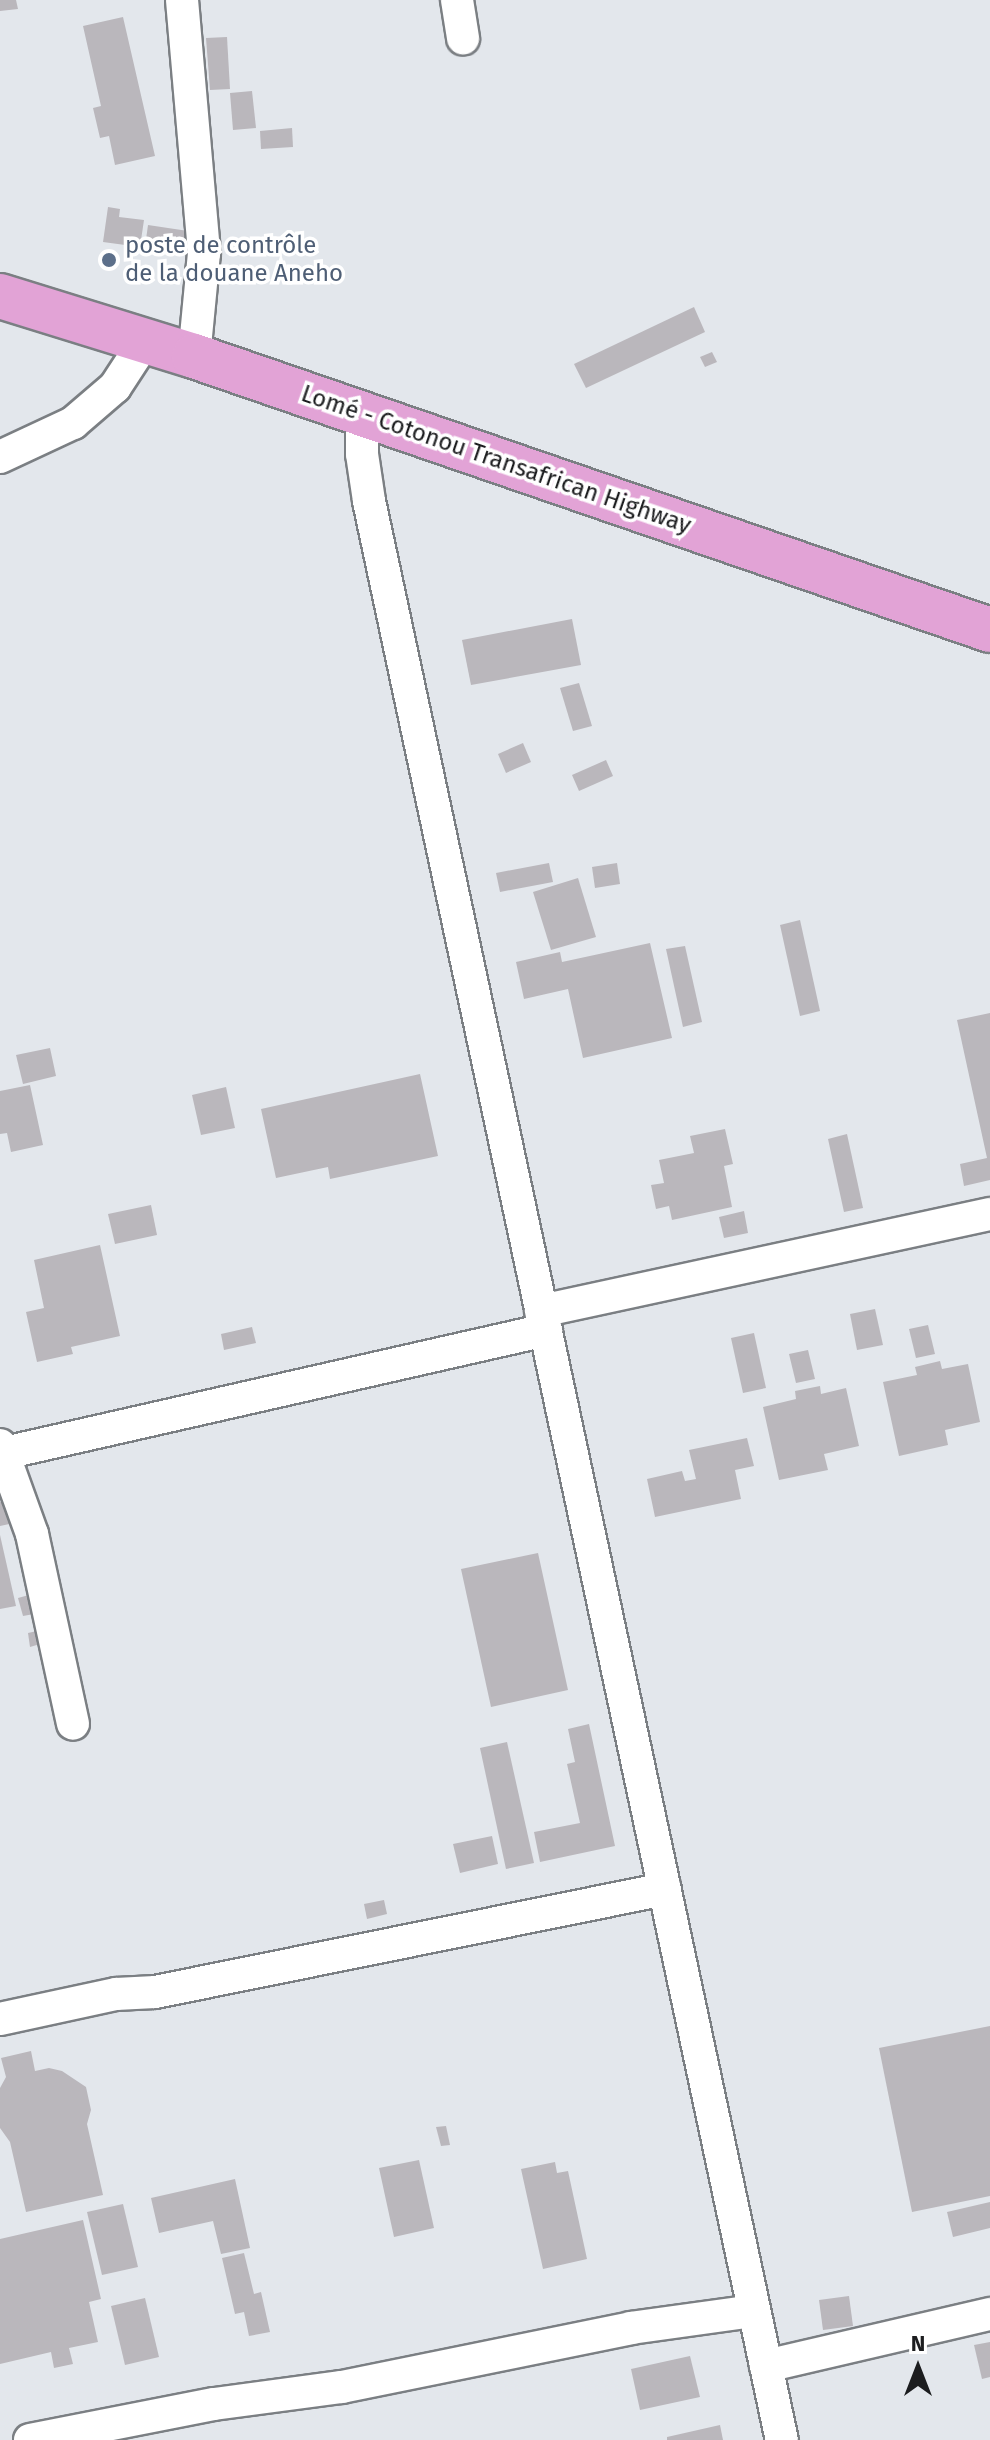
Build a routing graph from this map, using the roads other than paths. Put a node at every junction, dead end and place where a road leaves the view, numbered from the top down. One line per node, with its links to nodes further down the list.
1 (182, 0): 6 (street)
2 (457, 0): 3 (street)
3 (463, 39)
4 (0, 296): 5 (highway, Lomé - Cotonou Transafrican Highway)
5 (145, 341): 6 (highway, Lomé - Cotonou Transafrican Highway); 8 (street)
6 (194, 356): 7 (highway, Lomé - Cotonou Transafrican Highway)
7 (362, 413): 9 (highway, Lomé - Cotonou Transafrican Highway); 11 (street)
8 (0, 457)
9 (990, 630)
10 (990, 1214): 11 (street)
11 (544, 1321): 12 (street); 14 (street)
12 (1, 1451): 13 (street)
13 (73, 1724)
14 (665, 1889): 15 (street); 16 (street)
15 (0, 2019)
16 (754, 2311): 18 (street); 19 (street)
17 (990, 2314): 18 (street)
18 (766, 2366): 20 (street)
19 (30, 2440)
20 (782, 2440)

